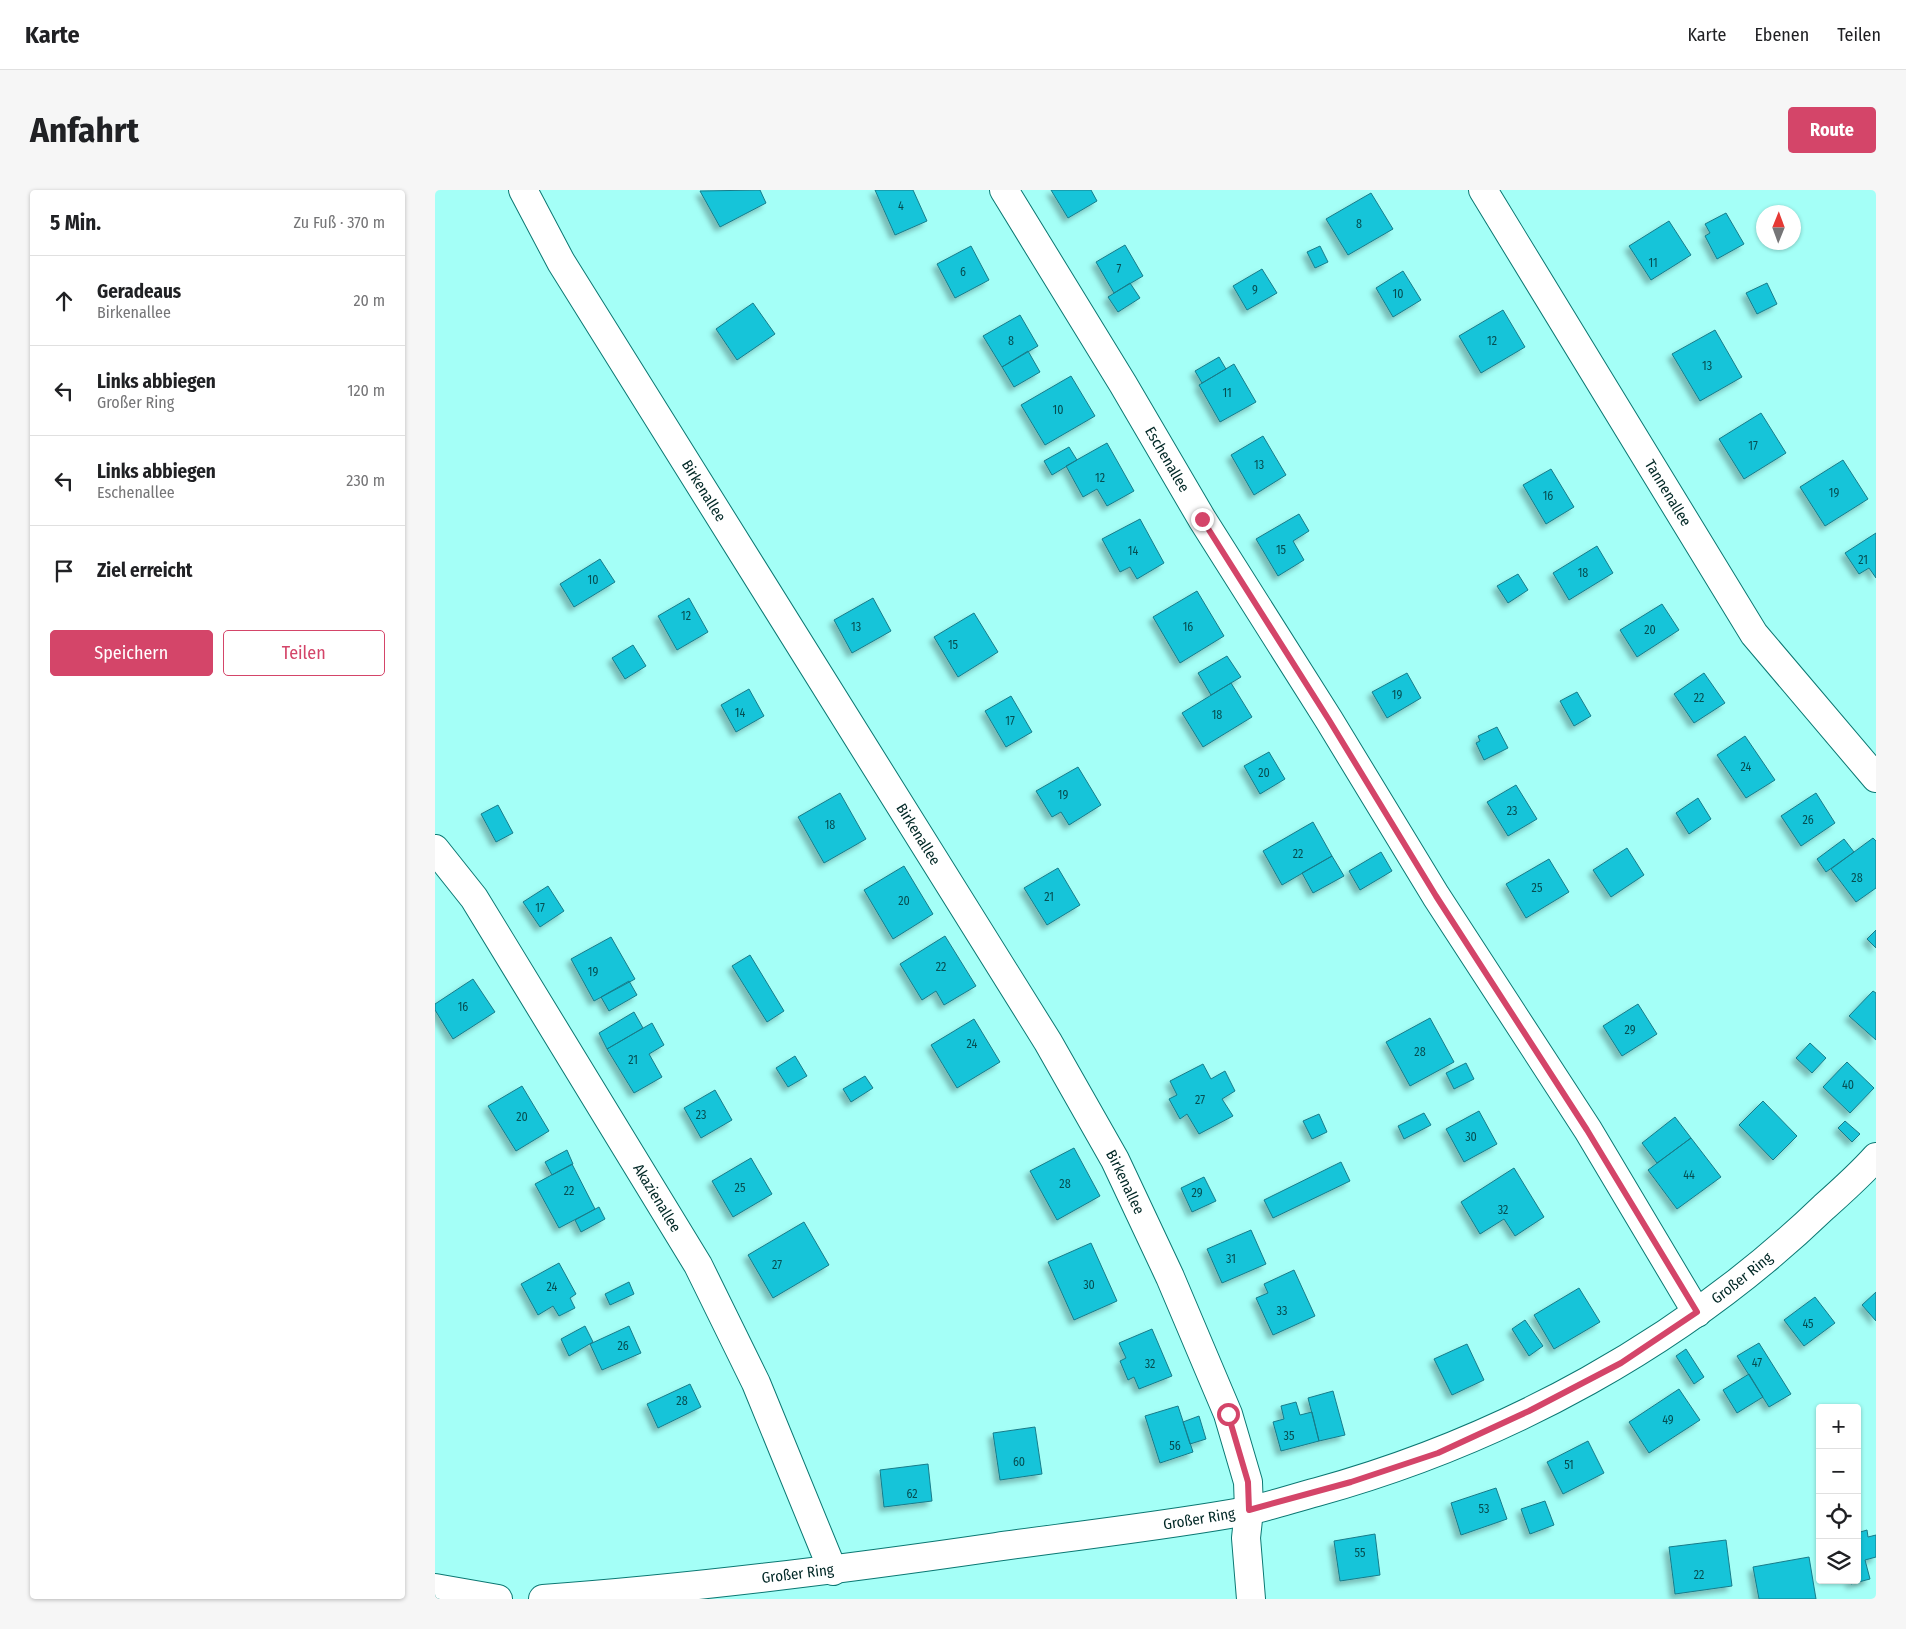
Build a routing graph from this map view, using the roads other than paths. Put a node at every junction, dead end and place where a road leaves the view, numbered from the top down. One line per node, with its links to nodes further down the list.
1 (523, 190): 8 (street, Birkenallee)
2 (1004, 190): 7 (street, Eschenallee)
3 (1483, 190): 4 (street, Tannenallee)
4 (1876, 778)
5 (435, 848): 9 (street, Akazienallee)
6 (1876, 1156): 7 (street, Großer Ring)
7 (1697, 1312): 8 (street, Großer Ring)
8 (1249, 1510): 9 (street, Großer Ring); 13 (street, Birkenallee)
9 (833, 1571): 12 (street, Großer Ring)
10 (435, 1588): 11 (street)
11 (498, 1599)
12 (543, 1599)
13 (1251, 1599)

